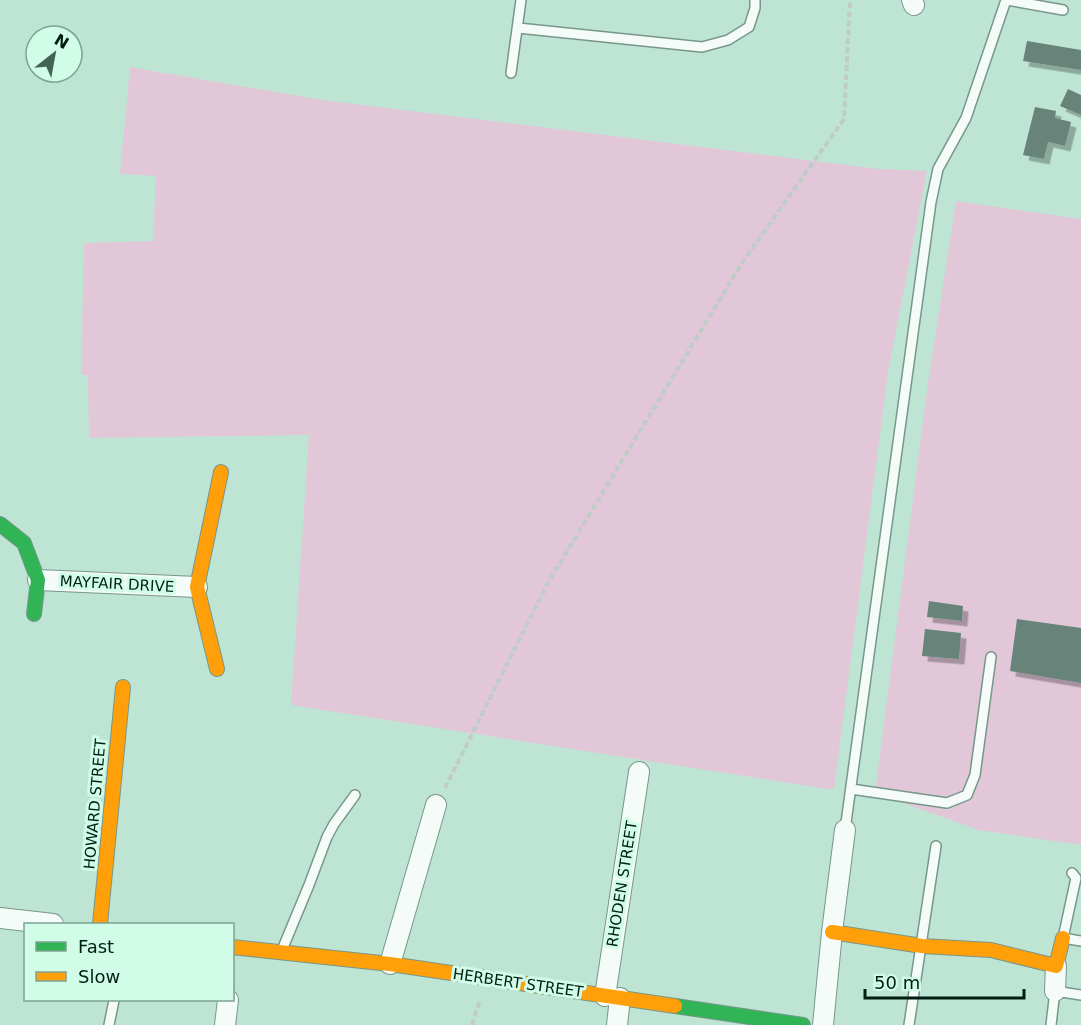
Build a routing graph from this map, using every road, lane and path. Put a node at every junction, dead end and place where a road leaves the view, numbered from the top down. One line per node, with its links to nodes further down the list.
1 (521, 0): 6 (lane)
2 (755, 0): 6 (lane)
3 (850, 0): 19 (path)
4 (1006, 0): 5 (lane); 17 (lane)
5 (1063, 10)
6 (518, 27): 7 (lane)
7 (512, 73)
8 (221, 472): 11 (street)
9 (0, 525): 10 (street, MAYFAIR DRIVE)
10 (38, 580): 11 (street, MAYFAIR DRIVE); 12 (street, MAYFAIR DRIVE)
11 (197, 587): 14 (street)
12 (34, 614)
13 (991, 657): 17 (lane)
14 (217, 669)
15 (123, 687): 25 (street, HOWARD STREET)
16 (639, 772): 36 (street, RHODEN STREET)
17 (851, 789): 20 (lane)
18 (355, 795): 30 (lane)
19 (436, 805): 32 (street)
20 (845, 830): 26 (street)
21 (936, 846): 29 (lane)
22 (1072, 873): 27 (lane)
23 (0, 918): 24 (street)
24 (44, 923)
25 (100, 923)
26 (832, 932): 29 (street); 43 (street)
27 (1063, 938): 28 (lane); 33 (street)
28 (1081, 940)
29 (922, 946): 33 (street); 44 (lane)
30 (281, 952): 31 (street, HERBERT STREET); 32 (street, HERBERT STREET)
31 (234, 953)
32 (390, 964): 36 (street, HERBERT STREET)
33 (1056, 966): 34 (street)
34 (1055, 991): 35 (lane); 45 (lane)
35 (1081, 995)
36 (613, 997): 41 (street, RHODEN STREET); 42 (street, HERBERT STREET)
37 (114, 1001): 39 (lane)
38 (228, 1001): 40 (street)
39 (109, 1025)
40 (225, 1025)
41 (617, 1025)
42 (803, 1025)
43 (823, 1025)
44 (909, 1025)
45 (1051, 1025)

